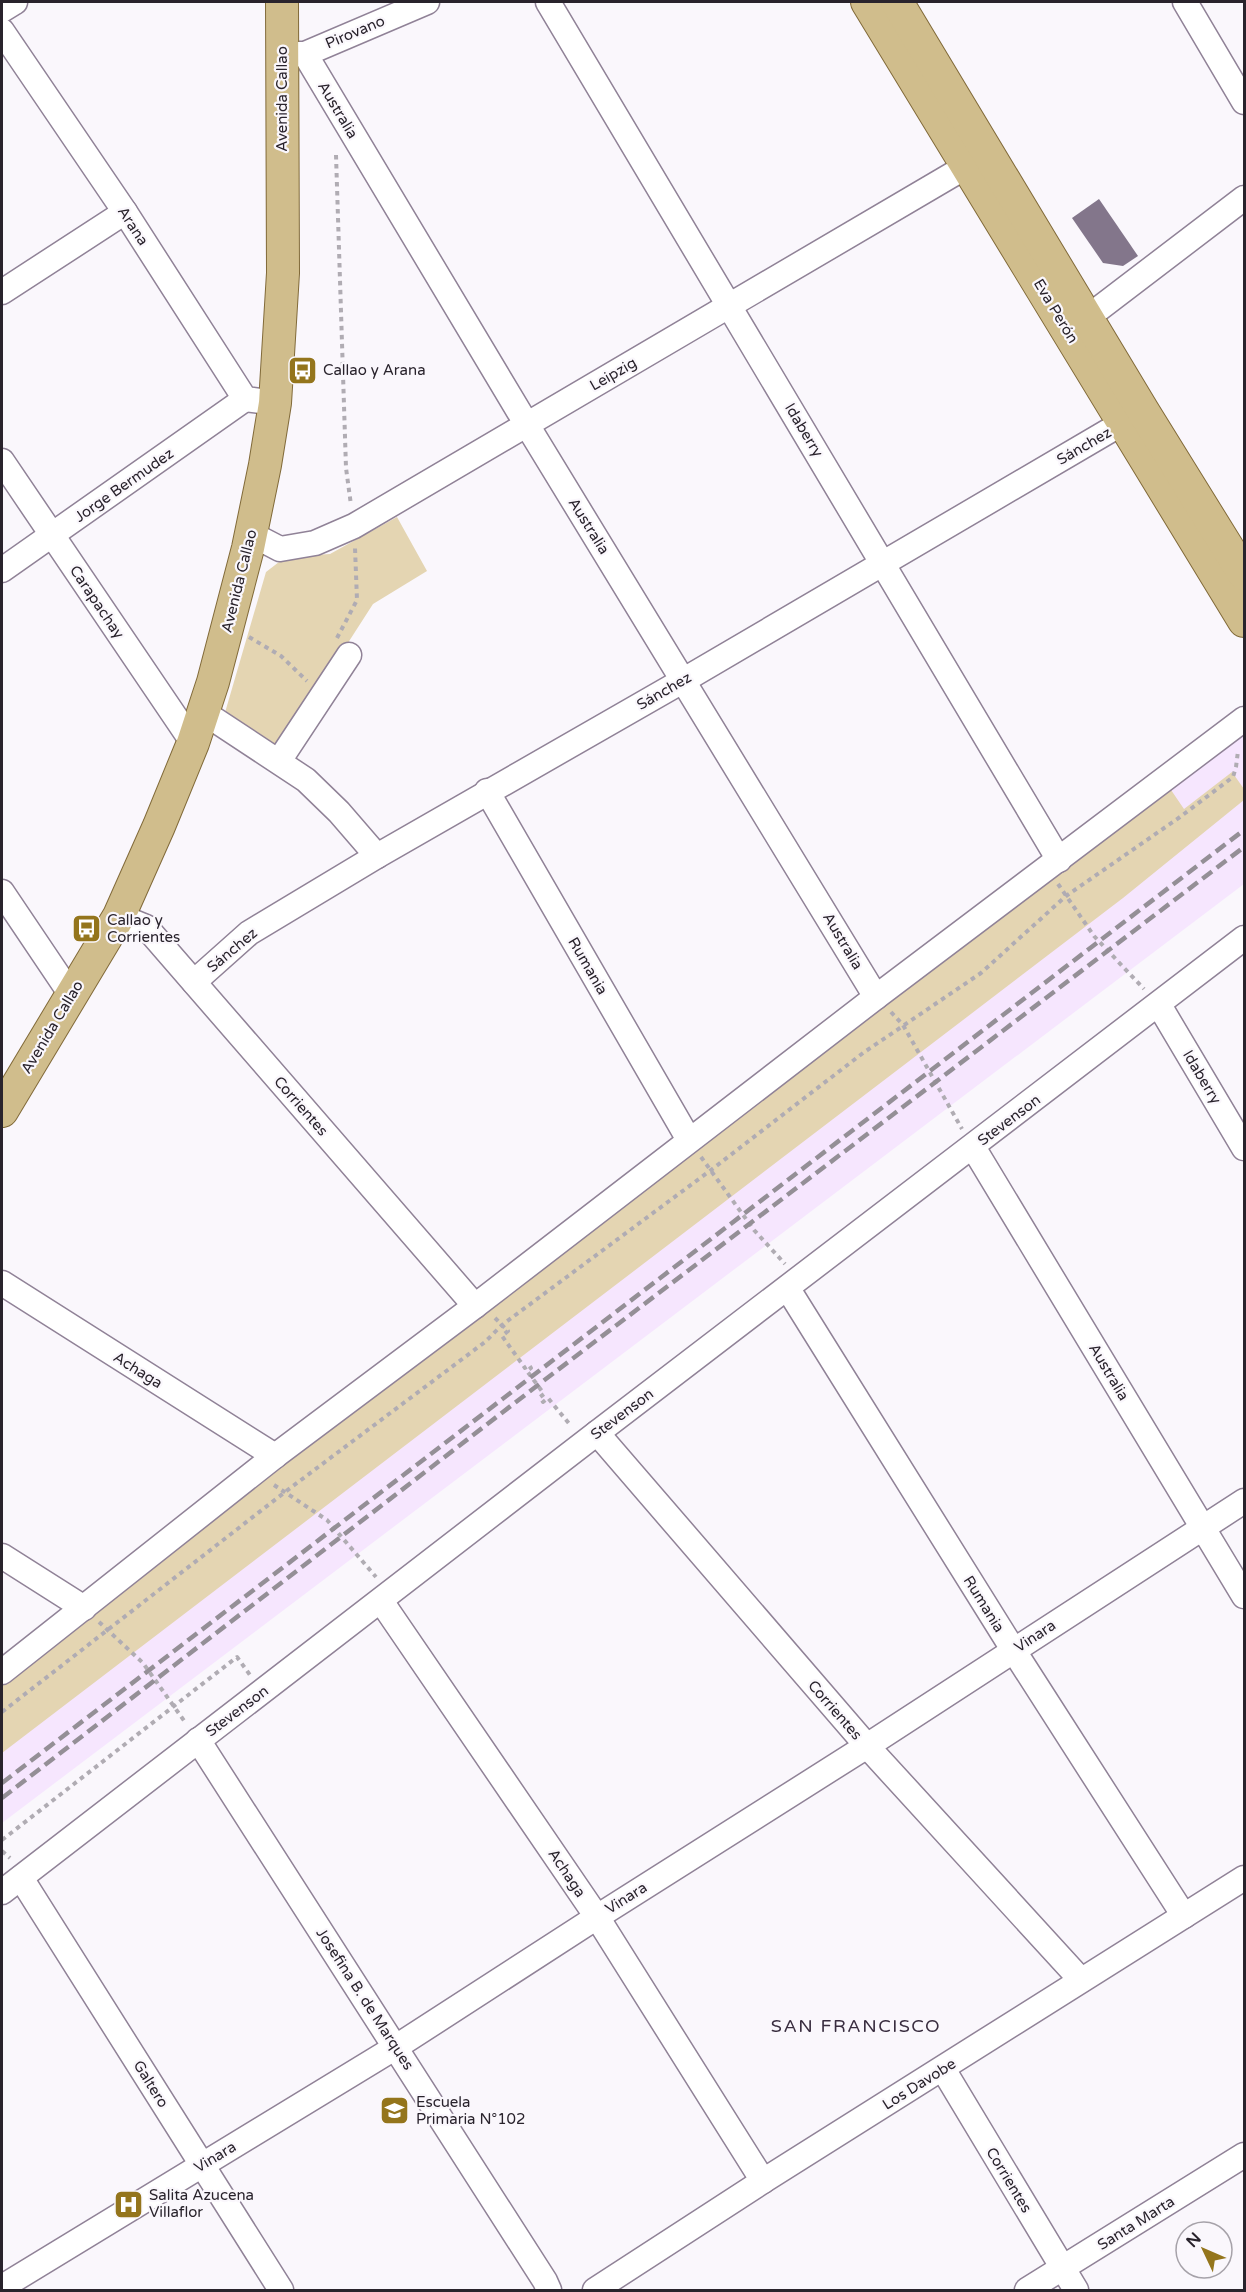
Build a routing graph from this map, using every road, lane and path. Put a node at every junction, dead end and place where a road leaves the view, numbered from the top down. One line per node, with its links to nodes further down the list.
1 (15, 2): 8 (street)
2 (282, 2): 10 (main road, Avenida Callao)
3 (427, 2): 10 (street, Pirovano)
4 (548, 2): 17 (street, Idaberry)
5 (867, 2): 13 (main road, Eva Perón)
6 (897, 2): 18 (main road, Eva Perón)
7 (1185, 2): 11 (street)
8 (2, 10)
9 (2, 31): 15 (street, Arana)
10 (294, 54): 19 (main road, Avenida Callao); 21 (street, Australia)
11 (1245, 102)
12 (336, 155): 23 (path)
13 (967, 166): 17 (street, Leipzig); 18 (main road, Eva Perón)
14 (1245, 198): 18 (street)
15 (125, 212): 16 (street); 19 (street, Arana)
16 (2, 292)
17 (730, 306): 21 (street, Leipzig); 26 (street, Idaberry)
18 (1078, 325): 20 (main road, Eva Perón)
19 (260, 401): 24 (main road, Avenida Callao); 25 (street, Jorge Bermudez)
20 (1133, 417): 26 (street, Sánchez); 28 (main road, Eva Perón); 29 (main road, Eva Perón)
21 (527, 425): 23 (street, Leipzig); 32 (street, Australia)
22 (2, 461): 25 (street, Carapachay)
23 (354, 526): 24 (street, Leipzig); 31 (path)
24 (251, 534): 30 (main road, Avenida Callao)
25 (51, 536): 27 (street, Jorge Bermudez); 36 (street, Carapachay)
26 (883, 563): 32 (street, Sánchez); 41 (street, Idaberry)
27 (2, 570)
28 (1245, 574)
29 (1245, 621)
30 (228, 625): 33 (path); 34 (main road, Avenida Callao)
31 (341, 651): 38 (street)
32 (684, 680): 39 (street, Sánchez); 48 (street, Australia)
33 (312, 685)
34 (203, 712): 36 (main road, Avenida Callao); 38 (street)
35 (1245, 718): 41 (street)
36 (193, 743): 44 (main road, Avenida Callao)
37 (1238, 750): 43 (path)
38 (279, 761): 40 (street)
39 (487, 791): 40 (street, Sánchez); 52 (street, Rumania)
40 (376, 856): 46 (street, Sánchez)
41 (1053, 865): 43 (path); 48 (street)
42 (2, 892): 47 (street)
43 (1066, 896): 49 (path); 50 (path)
44 (119, 916): 46 (street, Corrientes); 47 (main road, Avenida Callao)
45 (1245, 938): 49 (street, Stevenson)
46 (194, 982): 58 (street, Corrientes)
47 (72, 996): 51 (main road, Avenida Callao)
48 (876, 997): 50 (path); 52 (street)
49 (1159, 1005): 53 (street, Stevenson); 54 (street, Idaberry)
50 (903, 1025): 53 (path); 55 (path)
51 (2, 1111)
52 (689, 1140): 55 (path); 58 (street)
53 (973, 1148): 57 (street, Stevenson); 65 (street, Australia)
54 (1245, 1148)
55 (711, 1170): 57 (path); 59 (path)
56 (2, 1283): 61 (street, Achaga)
57 (794, 1284): 60 (street, Stevenson); 71 (street, Rumania)
58 (475, 1306): 59 (path); 61 (street)
59 (502, 1325): 60 (path); 63 (path)
60 (591, 1438): 68 (street, Stevenson); 77 (street, Corrientes)
61 (275, 1456): 62 (street)
62 (255, 1473): 63 (path); 69 (street)
63 (285, 1492): 68 (path); 70 (path)
64 (1245, 1501): 65 (street, Vinara)
65 (1203, 1527): 67 (street, Australia); 71 (street, Vinara)
66 (2, 1556): 69 (street)
67 (1245, 1596)
68 (386, 1597): 73 (street, Stevenson); 83 (street, Achaga)
69 (84, 1608): 70 (path); 72 (street)
70 (107, 1630): 74 (path); 75 (path)
71 (1014, 1651): 77 (street, Vinara); 82 (street, Rumania)
72 (2, 1672)
73 (262, 1692): 74 (path); 76 (street, Stevenson)
74 (174, 1706): 76 (path); 78 (path)
75 (2, 1712)
76 (198, 1740): 79 (street, Stevenson); 85 (street, Josefina B. de Marques)
77 (867, 1746): 83 (street, Vinara); 84 (street, Corrientes)
78 (2, 1840)
79 (21, 1878): 81 (street, Stevenson); 88 (street, Galtero)
80 (1245, 1878): 82 (street, Los Davobe)
81 (2, 1892)
82 (1184, 1916): 84 (street, Los Davobe)
83 (597, 1917): 85 (street, Vinara); 89 (street, Achaga)
84 (1081, 1980): 86 (street, Los Davobe)
85 (396, 2047): 88 (street, Vinara); 93 (street, Josefina B. de Marques)
86 (943, 2069): 89 (street, Los Davobe); 90 (street, Corrientes)
87 (1245, 2155): 90 (street, Santa Marta)
88 (202, 2165): 91 (street, Vinara); 92 (street, Galtero)
89 (764, 2181): 94 (street, Los Davobe)
90 (1062, 2268): 95 (street, Santa Marta); 96 (street, Corrientes)
91 (2, 2288)
92 (281, 2290)
93 (549, 2290)
94 (595, 2290)
95 (1027, 2290)
96 (1076, 2290)

